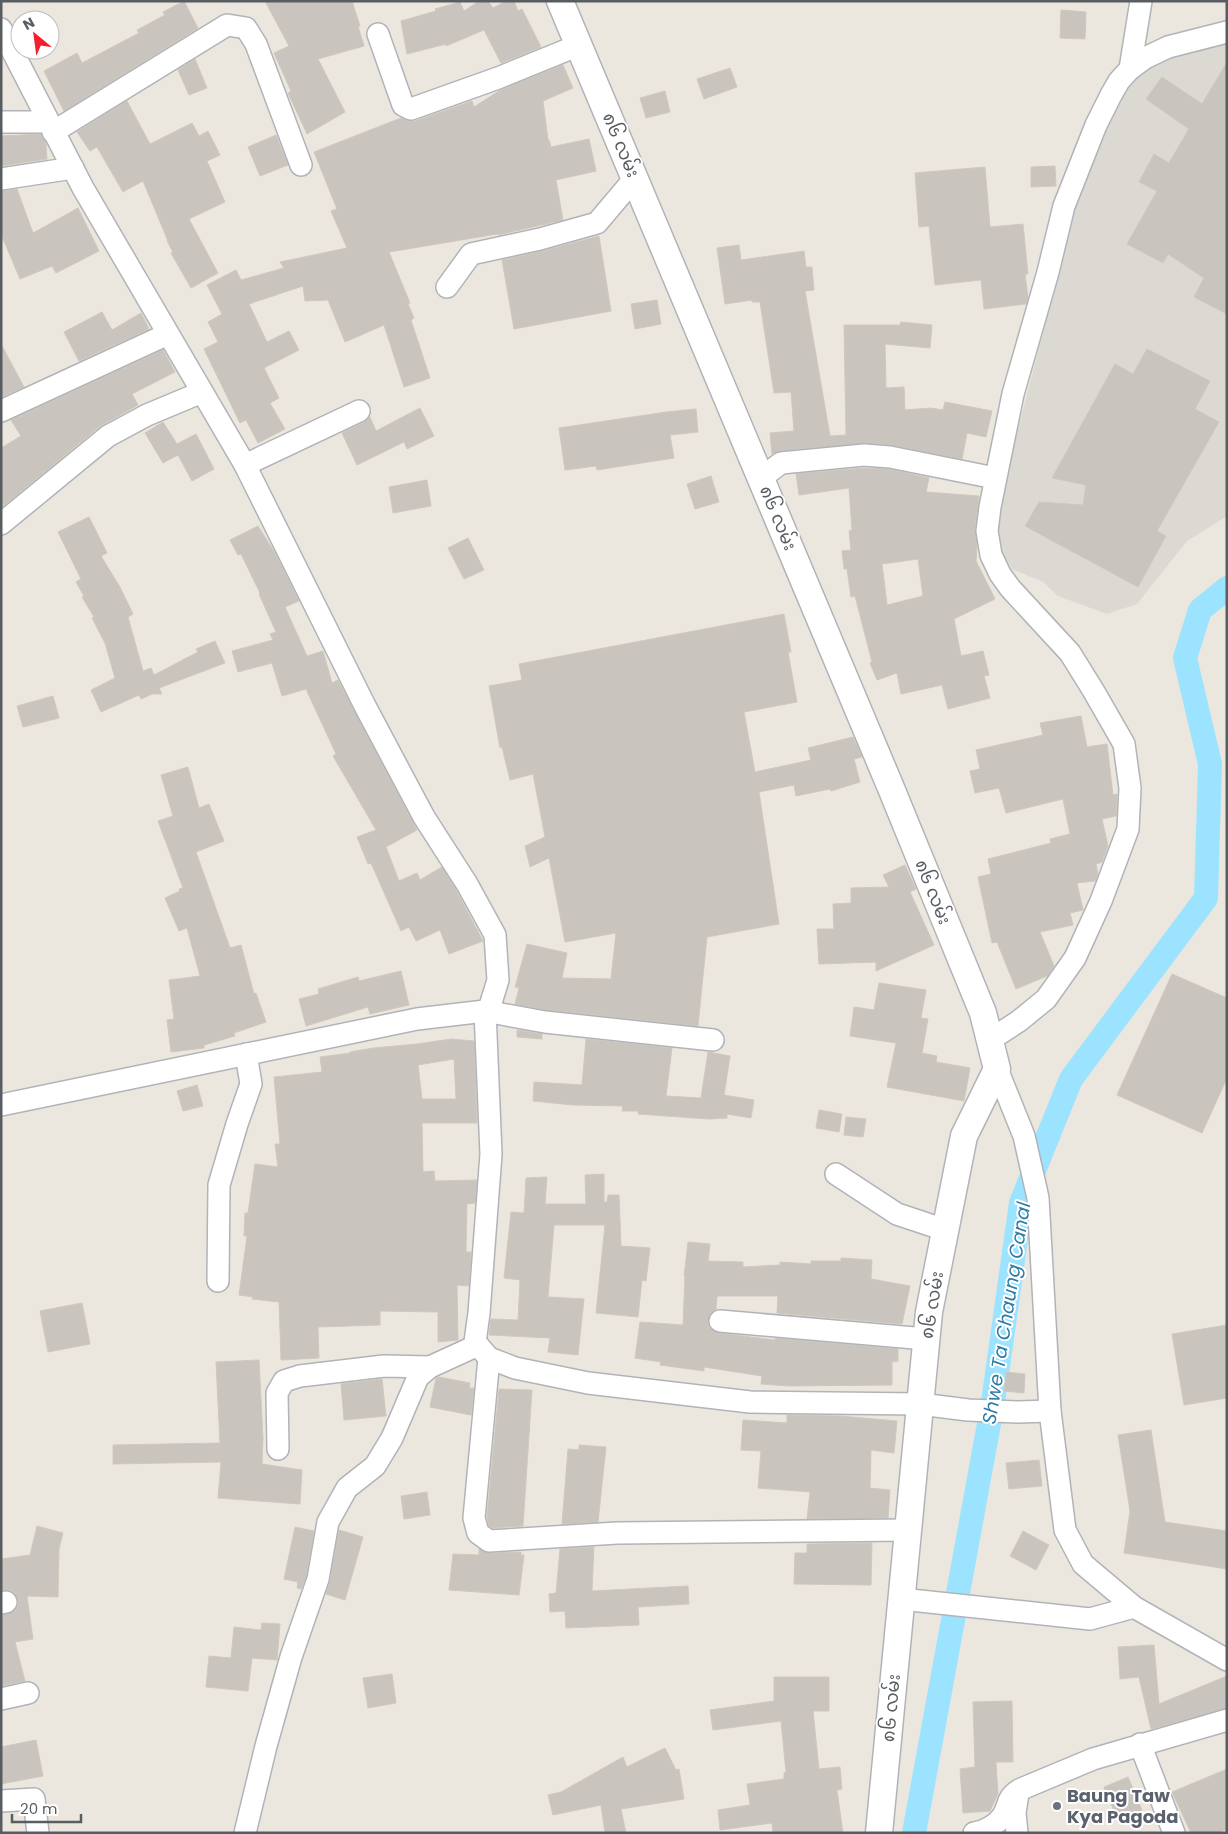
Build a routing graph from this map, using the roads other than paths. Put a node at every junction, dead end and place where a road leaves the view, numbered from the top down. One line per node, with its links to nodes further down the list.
1 (560, 1): 6 (street, ၈၆ လမ်း)
2 (1141, 1): 7 (street)
3 (1, 30): 9 (street)
4 (1227, 32): 7 (street)
5 (378, 34): 6 (street)
6 (579, 45): 12 (street, ၈၆ လမ်း)
7 (1130, 69): 21 (street)
8 (1, 122): 9 (street)
9 (50, 127): 10 (street); 11 (street)
10 (301, 166)
11 (73, 168): 13 (street); 15 (street)
12 (635, 178): 14 (street); 20 (street, ၈၆ လမ်း)
13 (1, 179)
14 (447, 287)
15 (168, 334): 16 (street); 17 (street)
16 (202, 392): 19 (street); 22 (street)
17 (1, 411)
18 (359, 411): 19 (street)
19 (245, 465): 23 (street)
20 (761, 478): 21 (street); 25 (street, ၈၆ လမ်း)
21 (995, 478): 25 (street)
22 (1, 524)
23 (484, 1011): 24 (street); 26 (street); 34 (street)
24 (713, 1040)
25 (990, 1040): 27 (street, ၈၆ လမ်း)
26 (246, 1054): 28 (street); 31 (street)
27 (997, 1069): 30 (street, ၈၆ လမ်း); 37 (street)
28 (1, 1105)
29 (836, 1174): 30 (street)
30 (945, 1230): 33 (street, ၈၆ လမ်း)
31 (218, 1281)
32 (720, 1321): 33 (street)
33 (926, 1339): 36 (street, ၈၆ လမ်း)
34 (484, 1352): 35 (street); 36 (street); 39 (street)
35 (430, 1368): 38 (street); 50 (street)
36 (920, 1404): 37 (street); 39 (street, ၈၆ လမ်း)
37 (1050, 1411): 41 (street)
38 (278, 1449)
39 (908, 1530): 40 (street, ၈၆ လမ်း)
40 (913, 1600): 41 (street); 51 (street, ၈၆ လမ်း)
41 (1134, 1608): 42 (street)
42 (1227, 1660)
43 (28, 1693): 44 (street)
44 (1, 1699)
45 (1227, 1720): 46 (street)
46 (1140, 1744): 47 (street); 54 (street)
47 (1019, 1790): 52 (street); 53 (street)
48 (1, 1801): 49 (street)
49 (38, 1833)
50 (244, 1833)
51 (879, 1833)
52 (974, 1833)
53 (1017, 1833)
54 (1174, 1833)

